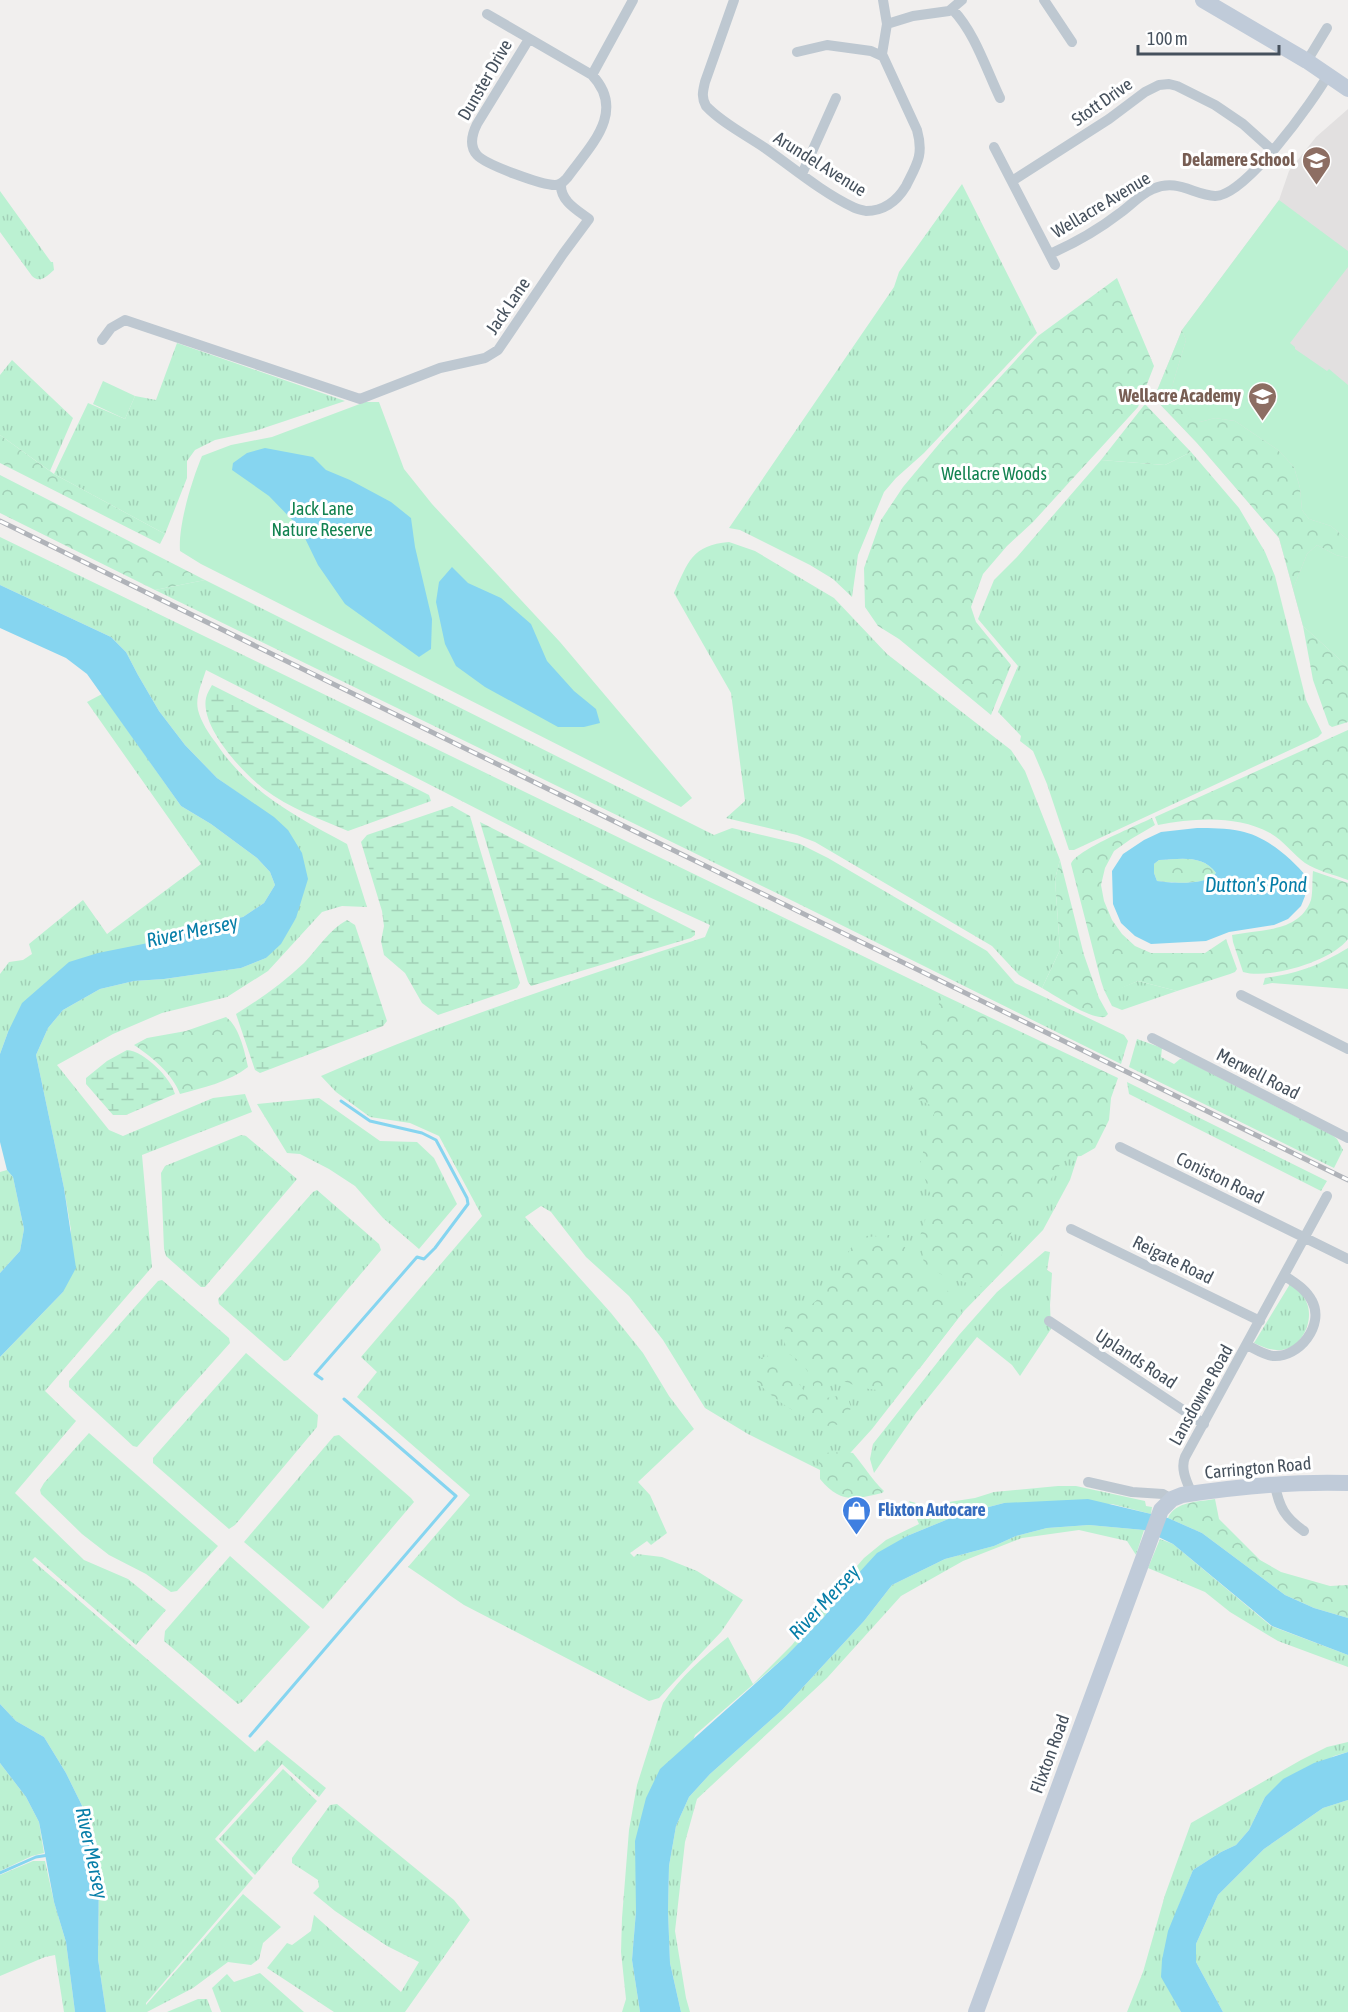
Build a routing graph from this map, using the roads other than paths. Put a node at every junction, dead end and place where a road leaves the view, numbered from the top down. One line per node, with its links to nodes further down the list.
1 (633, 0): 16 (street)
2 (734, 0): 23 (street, Arundel Avenue)
3 (882, 0): 9 (street)
4 (962, 0): 7 (street)
5 (1044, 0): 12 (street)
6 (1210, 2): 15 (main road)
7 (953, 10): 9 (street); 19 (street)
8 (487, 14): 11 (street, Dunster Drive)
9 (886, 24): 14 (street)
10 (1327, 28): 15 (street)
11 (529, 39): 16 (street, Dunster Drive); 25 (street, Dunster Drive)
12 (1072, 42)
13 (802, 47): 14 (street)
14 (882, 56): 23 (street, Arundel Avenue)
15 (1307, 61): 17 (main road)
16 (592, 75): 25 (street)
17 (1328, 75): 18 (main road); 22 (street, Wellacre Avenue)
18 (1348, 89)
19 (1000, 98)
20 (831, 102): 23 (street)
21 (994, 147): 24 (street, Wellacre Avenue)
22 (1273, 151): 24 (street, Stott Drive); 24 (street, Wellacre Avenue)
23 (802, 174)
24 (1012, 181)
25 (561, 184): 26 (street, Jack Lane)
26 (102, 340)
27 (1241, 995): 29 (street)
28 (1152, 1038): 30 (street, Merwell Road)
29 (1348, 1049)
30 (1348, 1138)
31 (1120, 1147): 34 (street, Coniston Road)
32 (1327, 1196): 34 (street, Lansdowne Road)
33 (1071, 1229): 37 (street, Reigate Road)
34 (1305, 1238): 35 (street, Coniston Road); 36 (street, Lansdowne Road)
35 (1348, 1259)
36 (1285, 1276): 37 (street, Lansdowne Road); 39 (street, Lansdowne Road)
37 (1260, 1321): 39 (street, Lansdowne Road)
38 (1049, 1322): 40 (street, Uplands Road)
39 (1247, 1346): 40 (street, Lansdowne Road)
40 (1204, 1424): 44 (street, Lansdowne Road)
41 (1088, 1482): 45 (street, Carrington Road)
42 (1348, 1483): 43 (main road, Carrington Road)
43 (1275, 1485): 44 (main road, Carrington Road); 46 (street)
44 (1192, 1494): 45 (main road, Carrington Road)
45 (1166, 1505): 47 (main road, Flixton Road)
46 (1304, 1531)
47 (976, 2012)

